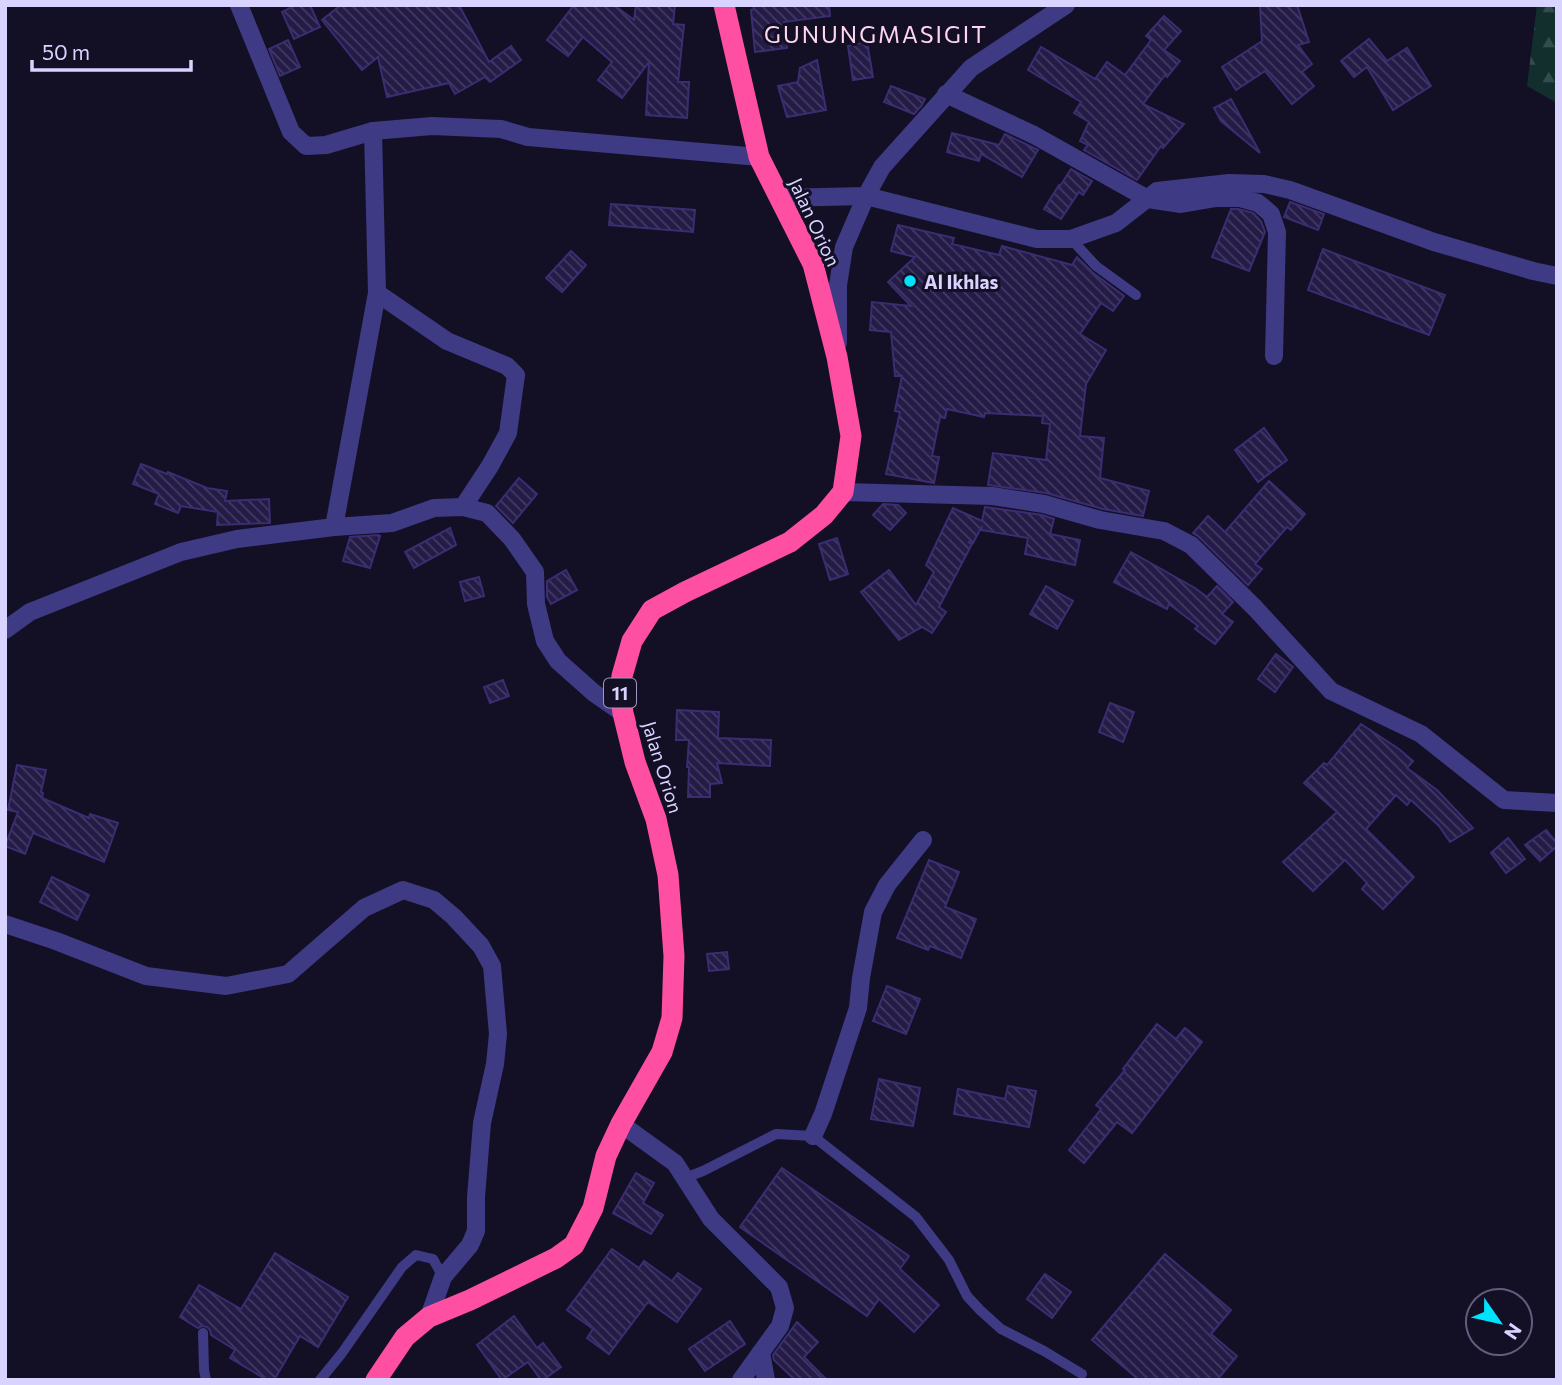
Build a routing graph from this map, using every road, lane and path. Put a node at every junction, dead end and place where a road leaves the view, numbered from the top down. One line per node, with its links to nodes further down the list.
1 (239, 5): 5 (street)
2 (724, 5): 6 (highway, Jalan Orion)
3 (1066, 5): 4 (street)
4 (946, 94): 7 (street); 9 (street)
5 (373, 131): 6 (street); 12 (street)
6 (759, 157): 8 (highway, Jalan Orion)
7 (866, 196): 8 (street); 10 (street); 15 (street)
8 (779, 198): 15 (highway, Jalan Orion)
9 (1148, 199): 10 (street); 11 (street); 14 (street)
10 (1072, 239): 13 (lane)
11 (1557, 276)
12 (377, 293): 17 (street); 18 (street)
13 (1136, 295)
14 (1274, 356)
15 (837, 357): 16 (highway, Jalan Orion)
16 (843, 492): 20 (highway, Jalan Orion / 11); 21 (street)
17 (463, 507): 18 (street); 20 (street)
18 (334, 527): 19 (street)
19 (5, 630)
20 (623, 713): 24 (highway, Jalan Orion / 11)
21 (1557, 803)
22 (923, 840): 25 (street)
23 (5, 924): 27 (street)
24 (621, 1124): 26 (street); 28 (highway, Jalan Orion / 11)
25 (813, 1136): 26 (lane); 31 (lane)
26 (685, 1178): 30 (street)
27 (443, 1277): 28 (street); 33 (lane)
28 (429, 1317): 34 (highway, Jalan Orion / 11)
29 (203, 1333): 32 (lane)
30 (761, 1352): 35 (street); 36 (street)
31 (1082, 1374)
32 (206, 1380)
33 (320, 1380)
34 (376, 1380)
35 (741, 1380)
36 (766, 1380)

